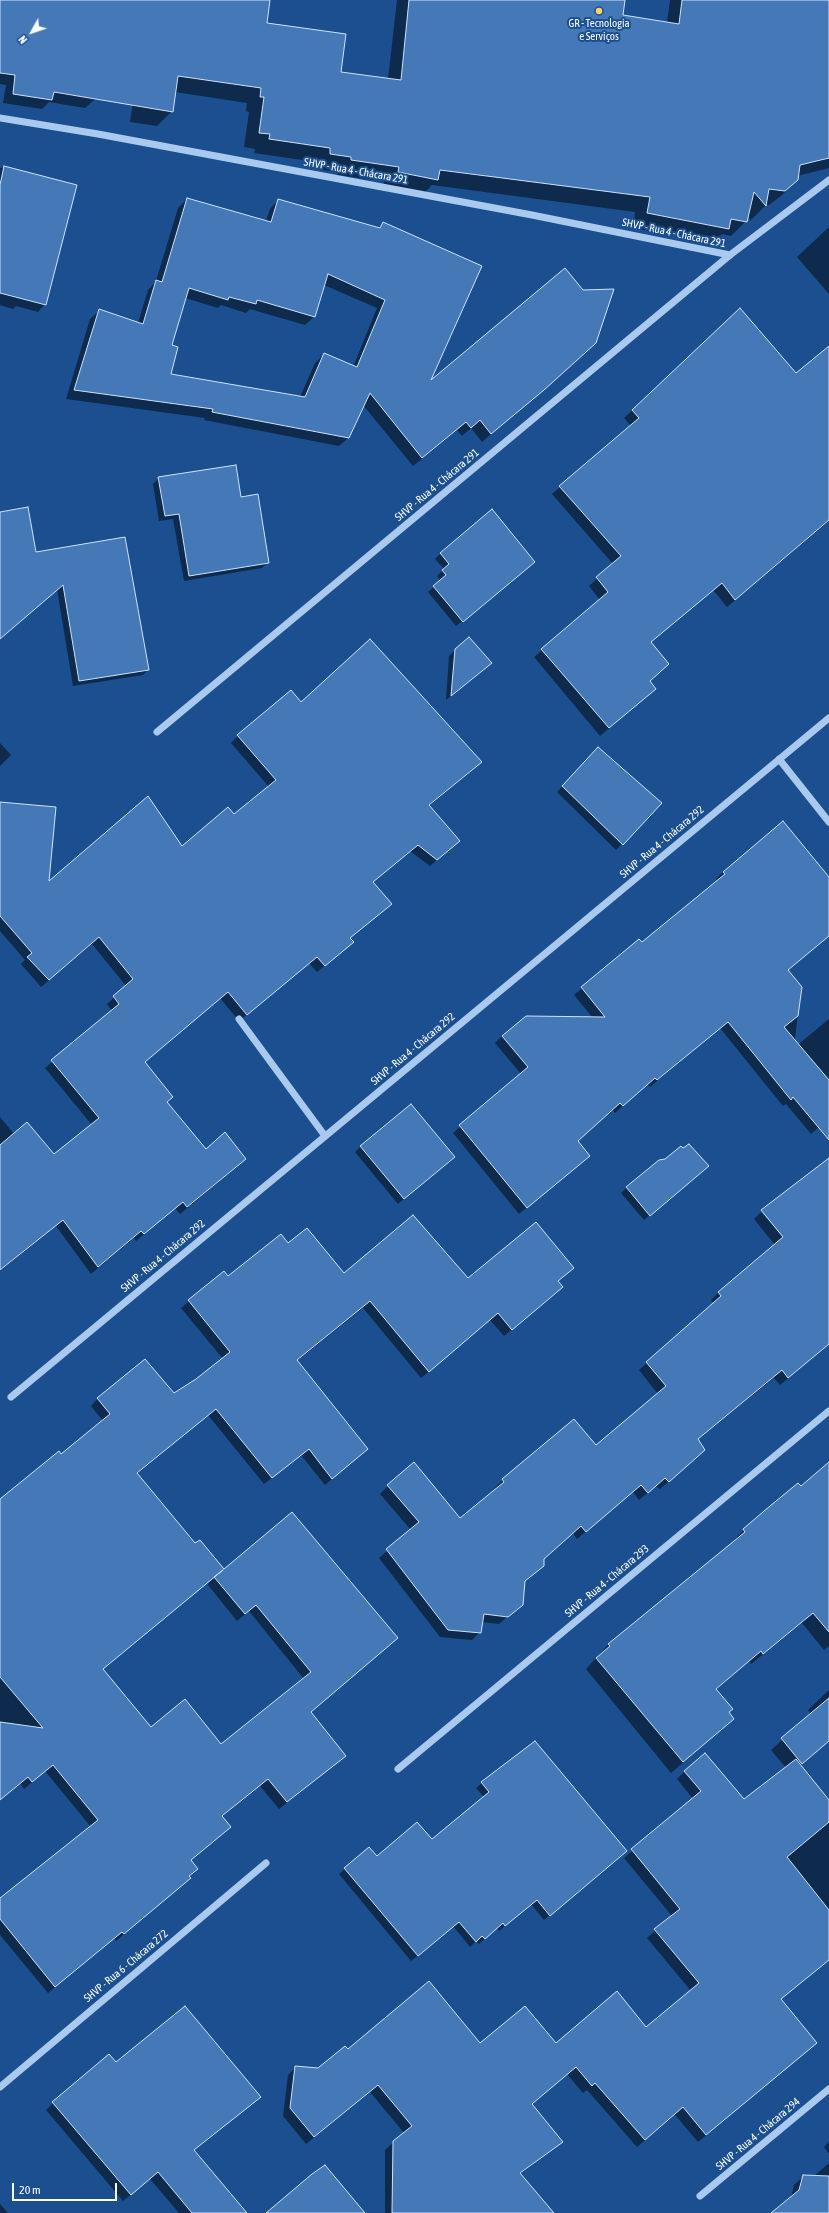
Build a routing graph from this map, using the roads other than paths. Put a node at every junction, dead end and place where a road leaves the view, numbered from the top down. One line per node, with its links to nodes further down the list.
1 (0, 118): 3 (street, SHVP - Rua 4 - Chácara 291)
2 (829, 180): 3 (street, SHVP - Rua 4 - Chácara 291)
3 (730, 255): 5 (street, SHVP - Rua 4 - Chácara 291)
4 (829, 718): 6 (street, SHVP - Rua 4 - Chácara 292)
5 (158, 732)
6 (780, 759): 7 (street); 9 (street, SHVP - Rua 4 - Chácara 292)
7 (829, 822)
8 (239, 1019): 9 (street)
9 (325, 1136): 10 (street, SHVP - Rua 4 - Chácara 292)
10 (11, 1397)
11 (829, 1411): 12 (street, SHVP - Rua 4 - Chácara 293)
12 (398, 1769)
13 (266, 1863): 14 (street, SHVP - Rua 6 - Chácara 272)
14 (0, 2087)
15 (829, 2088): 16 (street, SHVP - Rua 4 - Chácara 294)
16 (700, 2196)

